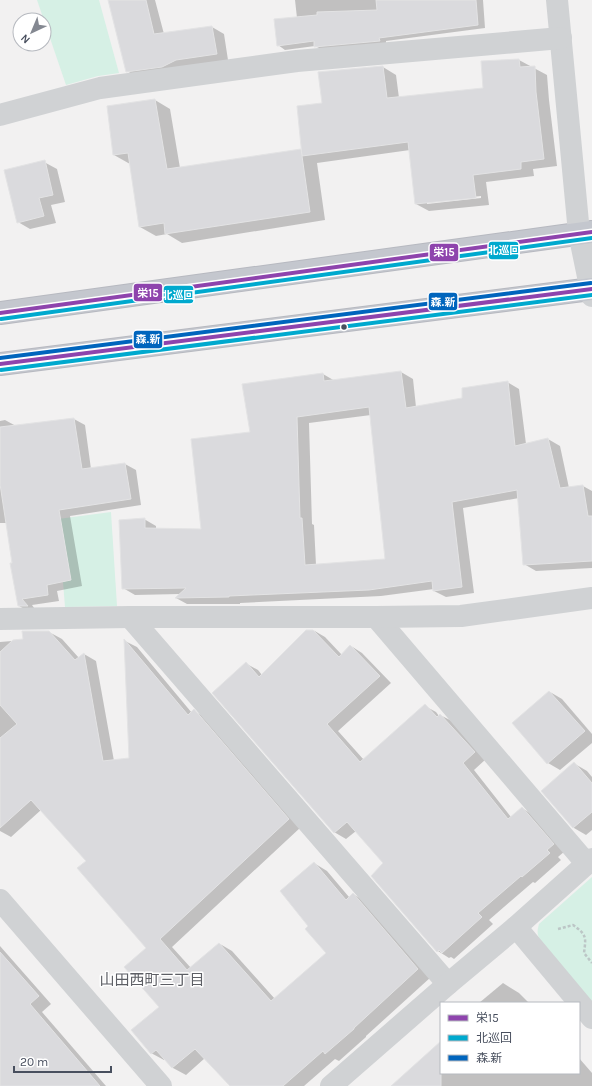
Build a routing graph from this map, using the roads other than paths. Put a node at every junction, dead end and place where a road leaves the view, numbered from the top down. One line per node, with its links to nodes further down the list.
1 (557, 0): 2 (street)
2 (561, 38): 3 (street); 4 (street)
3 (0, 115)
4 (586, 232): 5 (street); 6 (highway)
5 (592, 291): 7 (highway)
6 (0, 313)
7 (0, 364)
8 (592, 598): 10 (street)
9 (130, 617): 10 (street); 11 (street); 15 (street)
10 (376, 617): 12 (street)
11 (0, 619)
12 (590, 861): 14 (street)
13 (0, 900): 19 (street)
14 (516, 927): 15 (street); 16 (street)
15 (448, 984): 20 (street)
16 (579, 1002)
17 (580, 1004): 18 (street)
18 (592, 1018)
19 (161, 1086)
20 (331, 1086)

